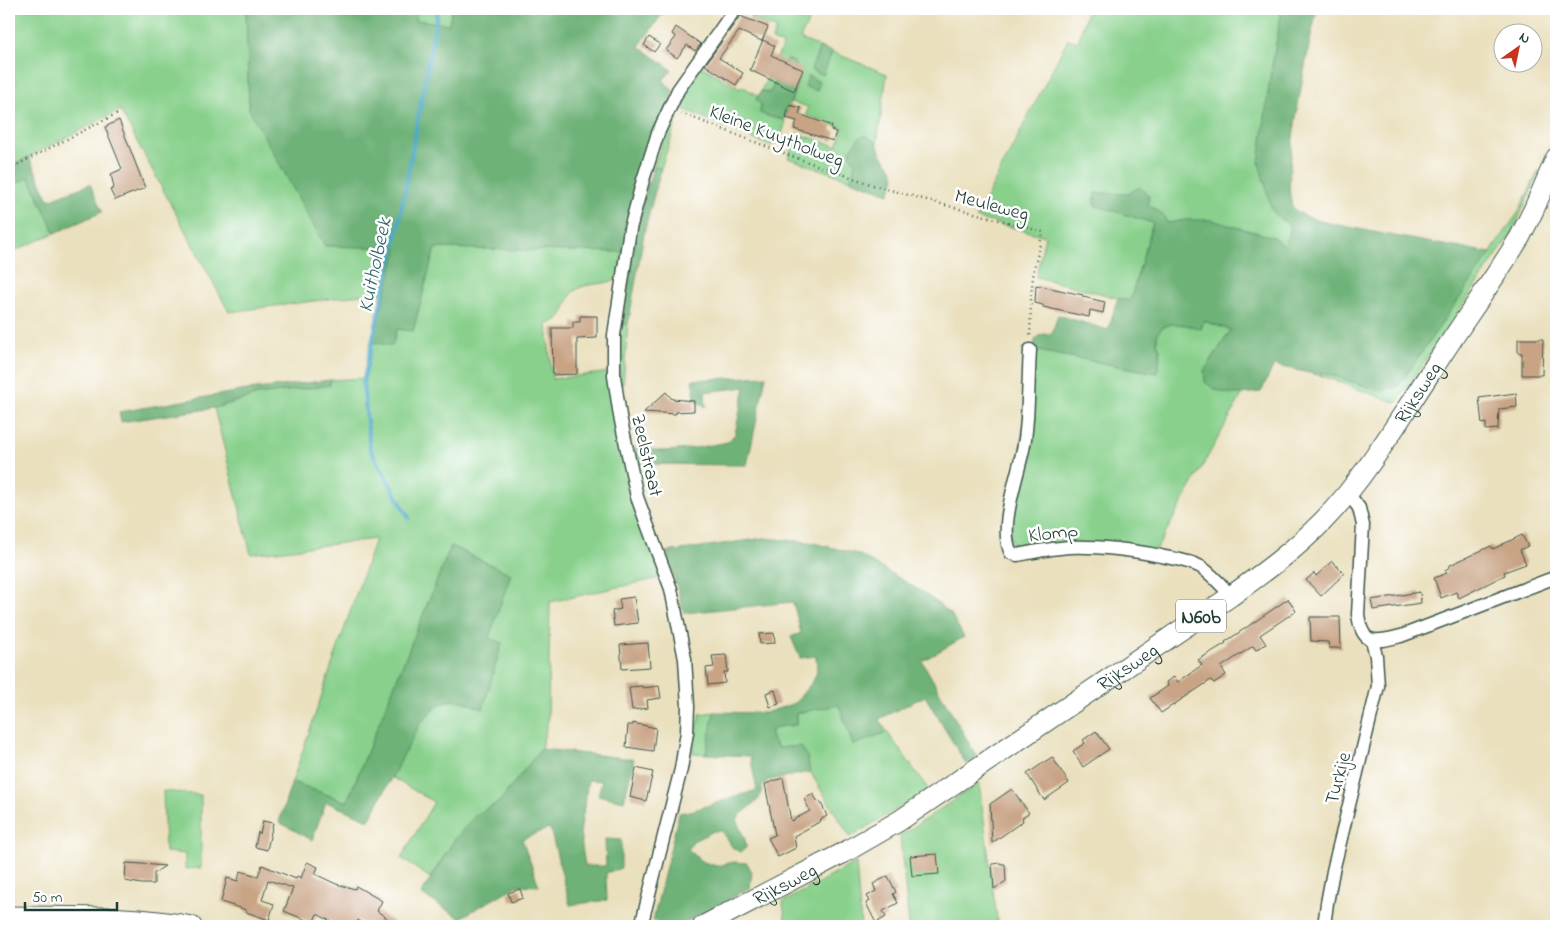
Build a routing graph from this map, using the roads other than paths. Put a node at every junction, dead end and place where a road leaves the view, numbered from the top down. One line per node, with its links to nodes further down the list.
1 (736, 9): 10 (street, Zeelstraat)
2 (1556, 158): 4 (main road, Rijksweg / N60b)
3 (1030, 350): 6 (street, Klomp)
4 (1348, 493): 6 (main road, Rijksweg / N60b); 7 (street, Turkije)
5 (1556, 577): 7 (street)
6 (1231, 596): 11 (main road, Rijksweg / N60b)
7 (1372, 640): 12 (street, Turkije)
8 (9, 916): 9 (main road)
9 (192, 926)
10 (641, 926)
11 (703, 926)
12 (1324, 926)

